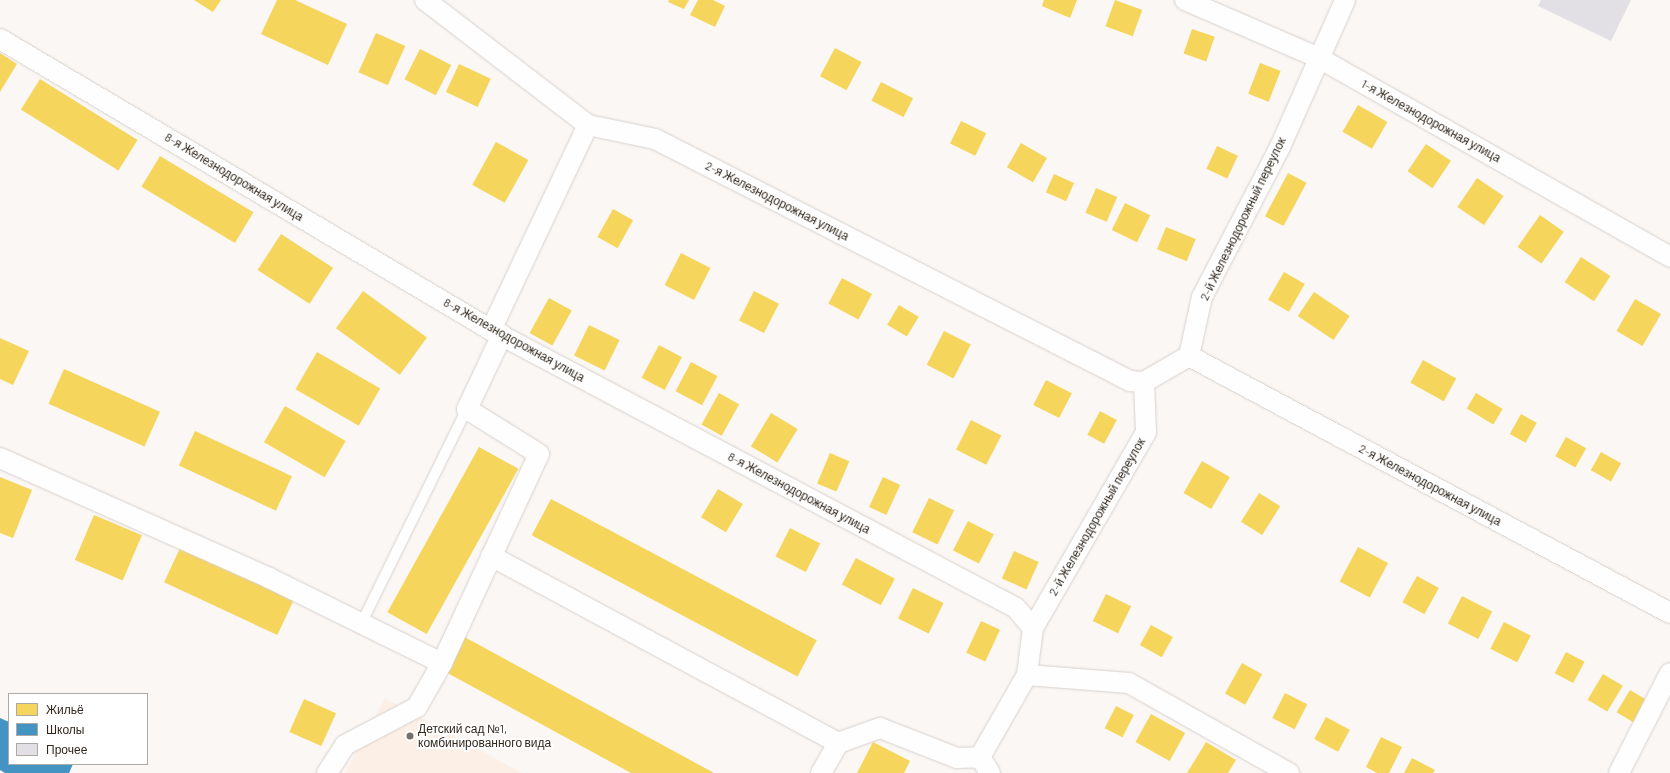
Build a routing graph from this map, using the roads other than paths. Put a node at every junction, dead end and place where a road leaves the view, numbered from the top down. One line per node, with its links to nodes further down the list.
1 (425, 0): 6 (street, 2-я Железнодорожная улица)
2 (1185, 0): 5 (street, 1-я Железнодорожная улица)
3 (1344, 0): 5 (street, 2-й Железнодорожный переулок)
4 (0, 39): 8 (street, 8-я Железнодорожная улица)
5 (1317, 57): 7 (street, 1-я Железнодорожная улица); 9 (street, 2-й Железнодорожный переулок)
6 (588, 125): 8 (street); 10 (street, 2-я Железнодорожная улица)
7 (1670, 257)
8 (496, 333): 11 (street); 16 (street, 8-я Железнодорожная улица)
9 (1189, 356): 10 (street); 14 (street, 2-я Железнодорожная улица)
10 (1144, 382): 16 (street, 2-й Железнодорожный переулок)
11 (467, 409): 13 (street); 15 (lane)
12 (0, 458): 15 (street)
13 (491, 556): 17 (street); 20 (street)
14 (1670, 613)
15 (361, 624): 17 (street)
16 (1033, 628): 19 (street, 2-й Железнодорожный переулок)
17 (442, 663): 22 (street)
18 (1670, 674): 25 (street)
19 (1027, 675): 21 (street, 2-й Железнодорожный переулок); 24 (street)
20 (838, 743): 21 (street, 2-й Железнодорожный переулок); 23 (street)
21 (985, 765)
22 (327, 773)
23 (821, 773)
24 (1289, 773)
25 (1619, 773)

